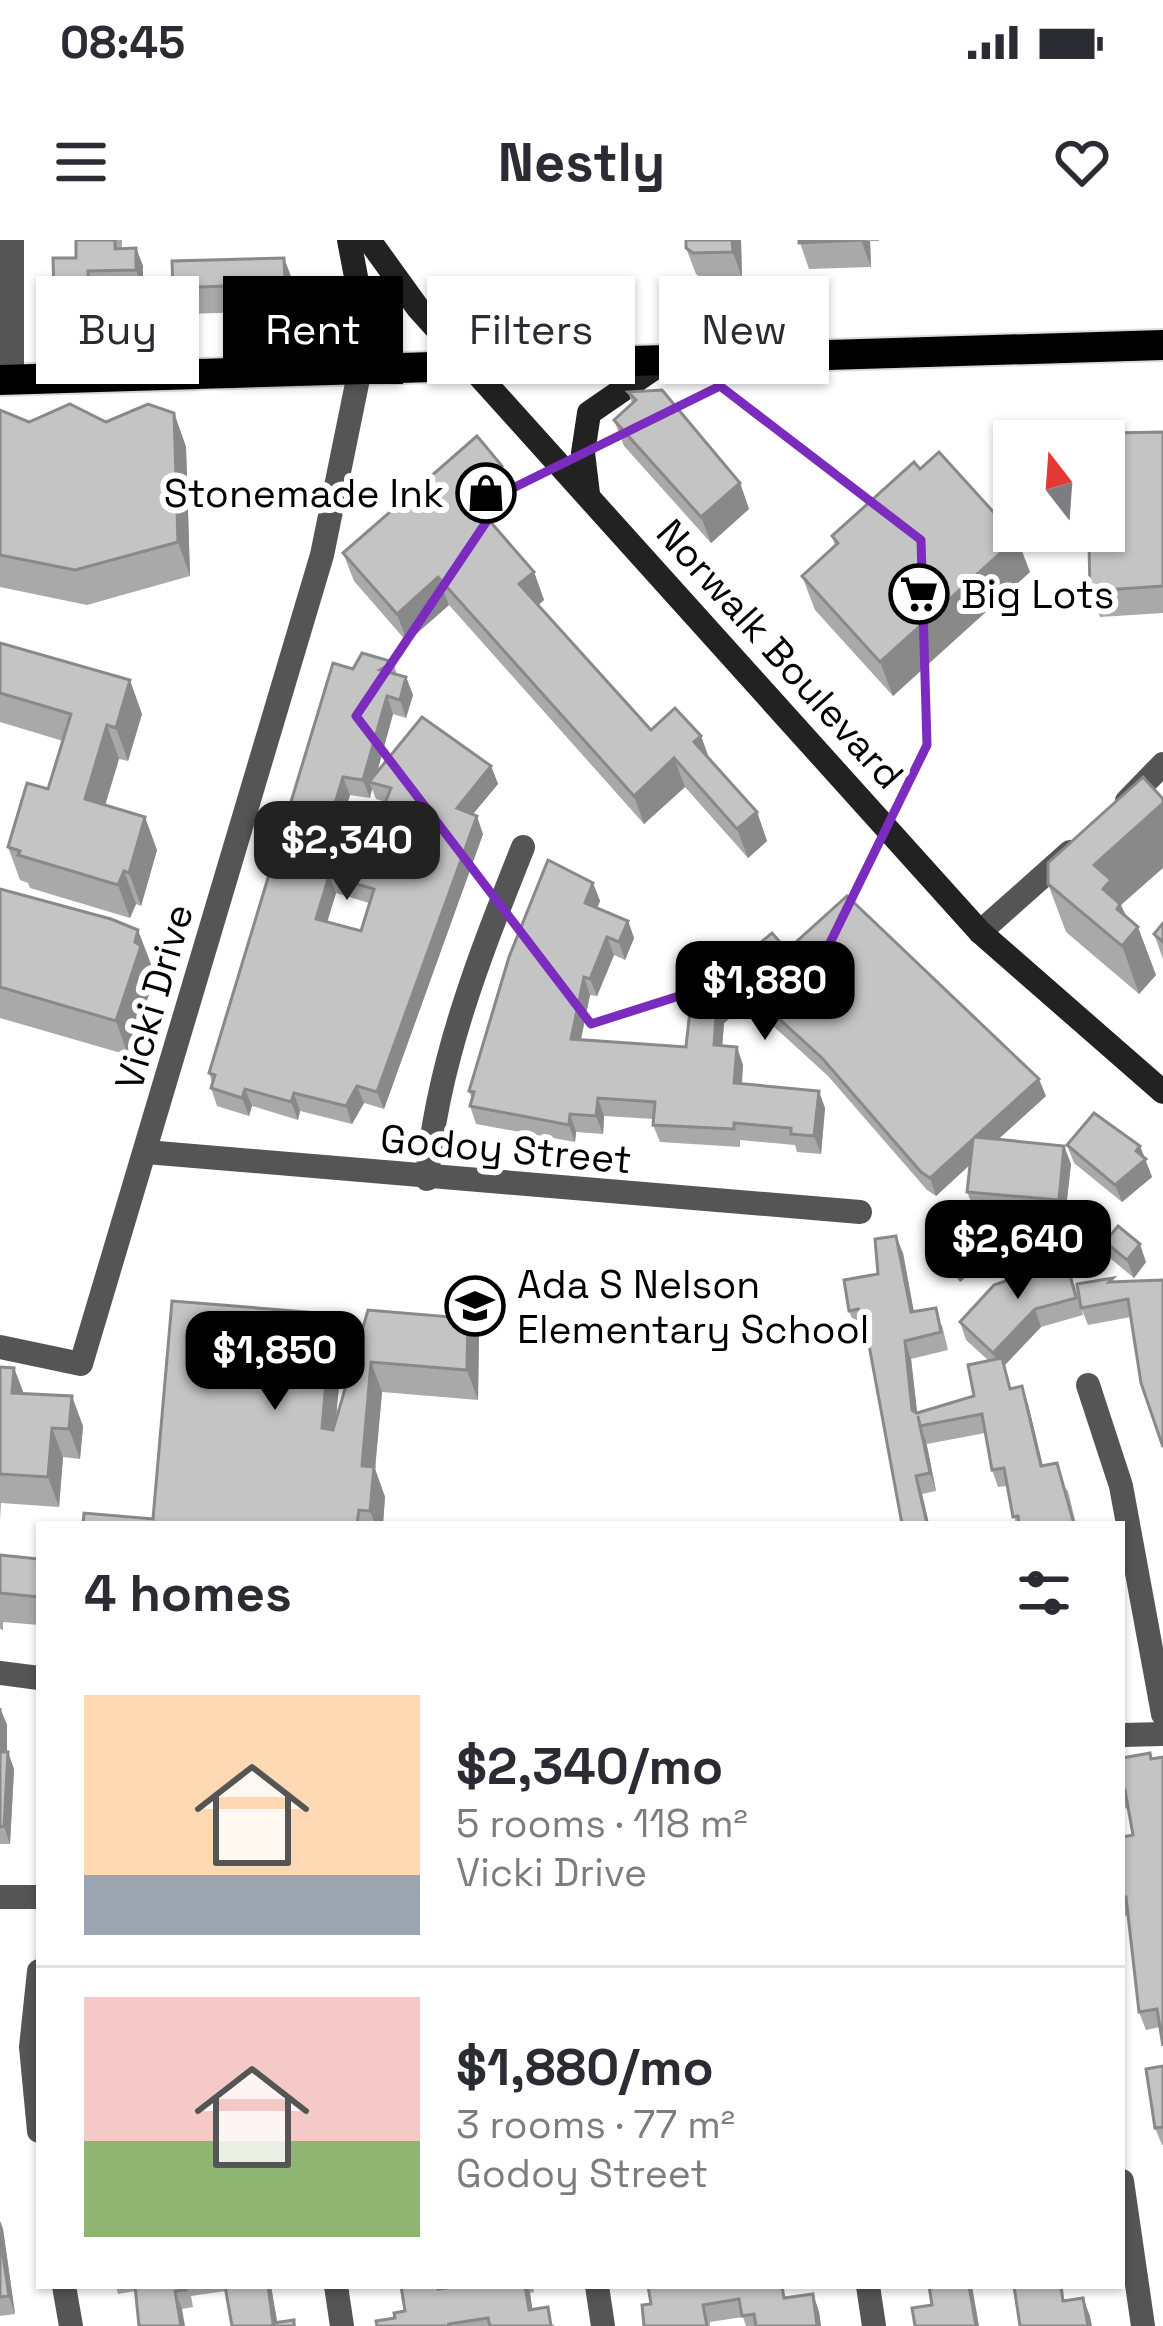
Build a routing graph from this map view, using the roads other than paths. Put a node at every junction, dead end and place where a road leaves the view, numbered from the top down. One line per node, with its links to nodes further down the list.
1 (12, 240): 10 (street)
2 (349, 240): 4 (main road)
3 (368, 240): 5 (main road, Norwalk Boulevard)
4 (357, 276)
5 (427, 317)
6 (1163, 345): 7 (main road)
7 (829, 356)
8 (659, 365): 13 (main road)
9 (223, 373): 10 (main road)
10 (6, 380)
11 (357, 384): 18 (street, Vicki Drive)
12 (489, 384): 13 (main road, Norwalk Boulevard)
13 (588, 494): 16 (main road, Norwalk Boulevard)
14 (1163, 764): 16 (street)
15 (523, 847): 19 (street)
16 (980, 932): 17 (main road, Norwalk Boulevard)
17 (1163, 1092)
18 (146, 1152): 19 (street, Godoy Street); 21 (street, Vicki Drive)
19 (428, 1179): 20 (street, Godoy Street)
20 (860, 1212)
21 (0, 1347)
22 (1088, 1385): 25 (street)
23 (0, 1673): 24 (street)
24 (36, 1678)
25 (1163, 1714)
26 (1163, 1734): 27 (street)
27 (1125, 1735)
28 (36, 1897): 29 (street)
29 (0, 1898)
30 (36, 2000): 31 (street)
31 (36, 2100)
32 (1125, 2202): 41 (street)
33 (64, 2289): 37 (street)
34 (336, 2289): 38 (street)
35 (597, 2289): 39 (street)
36 (868, 2289): 40 (street)
37 (70, 2326)
38 (342, 2326)
39 (603, 2326)
40 (874, 2326)
41 (1144, 2326)

